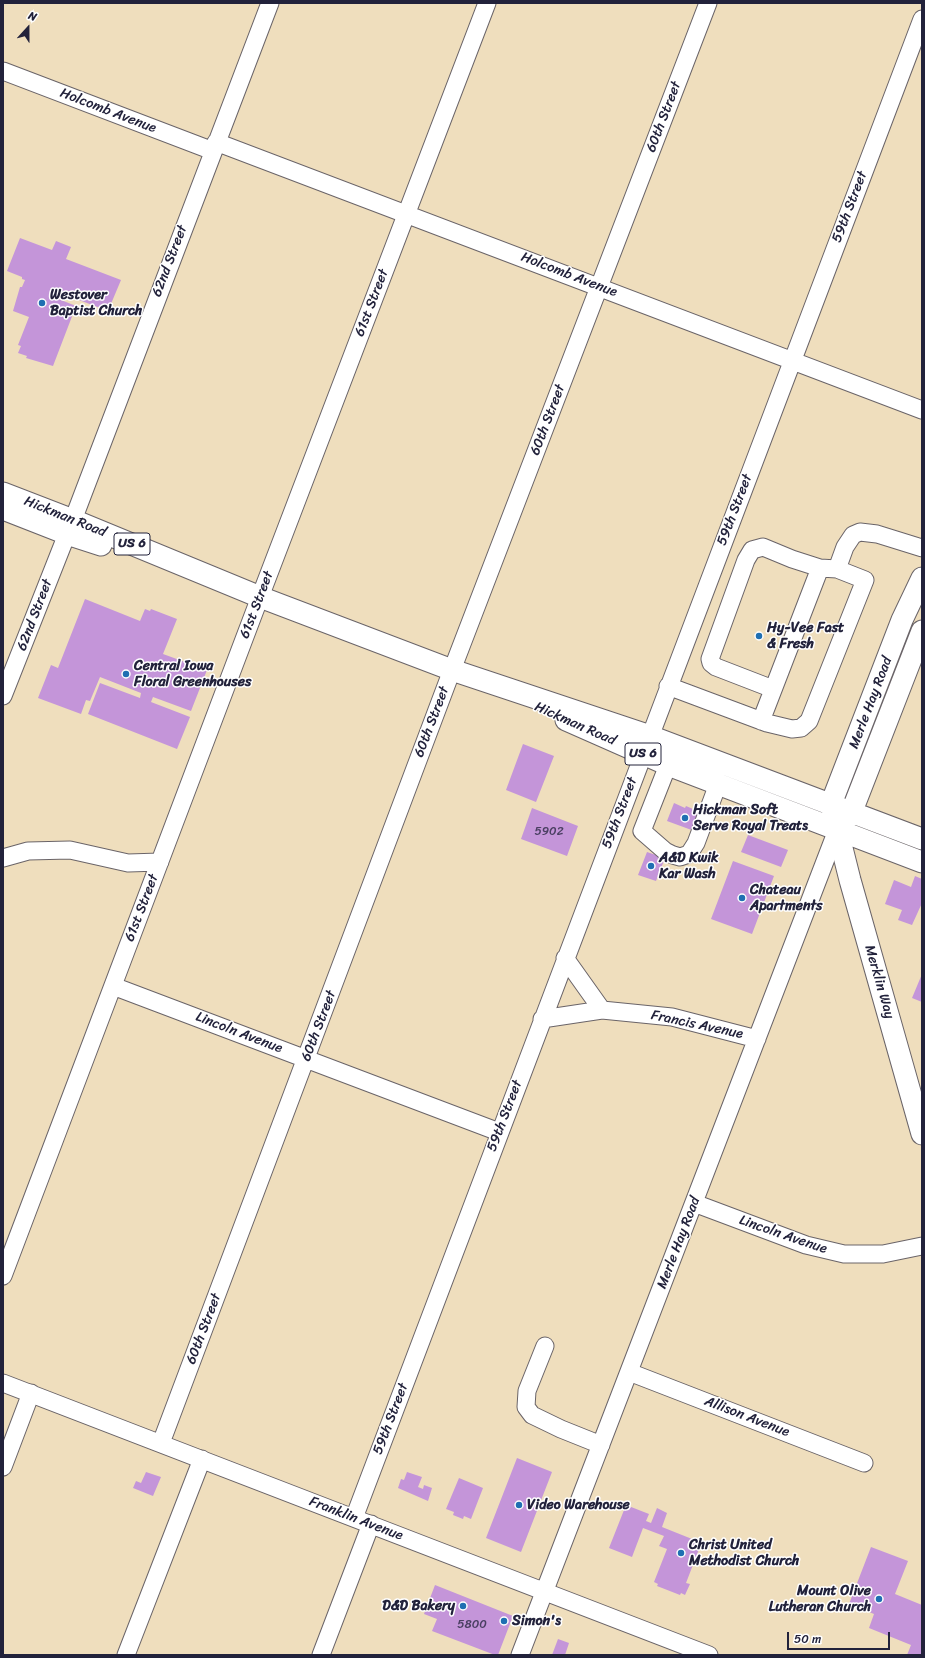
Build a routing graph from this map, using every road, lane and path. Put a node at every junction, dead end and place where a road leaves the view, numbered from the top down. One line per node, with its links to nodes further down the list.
1 (270, 3): 6 (street, 62nd Street)
2 (487, 3): 7 (street, 61st Street)
3 (708, 3): 8 (street, 60th Street)
4 (922, 19): 9 (street, 59th Street)
5 (3, 71): 6 (street, Holcomb Avenue)
6 (215, 146): 7 (street, Holcomb Avenue); 13 (street, 62nd Street)
7 (407, 214): 8 (street, Holcomb Avenue); 17 (street, 61st Street)
8 (599, 287): 9 (street, Holcomb Avenue); 19 (street, 60th Street)
9 (792, 360): 10 (street, Holcomb Avenue); 20 (street, 59th Street)
10 (922, 410)
11 (3, 493): 13 (main road, Hickman Road / US 6)
12 (3, 509): 13 (main road, Hickman Road / US 6)
13 (70, 527): 17 (main road, Hickman Road / US 6); 22 (street, 62nd Street)
14 (922, 548): 15 (street)
15 (828, 568): 21 (street); 21 (street); 23 (street)
16 (922, 578): 25 (main road, Merle Hay Road / US 6)
17 (260, 596): 19 (main road, Hickman Road / US 6); 34 (street, 61st Street)
18 (922, 631): 30 (main road, Merle Hay Road)
19 (452, 670): 24 (main road, Hickman Road / US 6); 41 (street, 60th Street)
20 (668, 686): 23 (street); 24 (street, 59th Street)
21 (773, 689): 23 (street)
22 (3, 696)
23 (761, 721)
24 (646, 745): 26 (main road, Hickman Road / US 6); 28 (main road, Hickman Road / US 6); 36 (street, 59th Street)
25 (854, 747): 28 (main road, US 6); 29 (main road, Merle Hay Road)
26 (668, 765): 27 (main road, Hickman Road / US 6); 27 (street)
27 (718, 784): 31 (main road, Hickman Road / US 6)
28 (790, 788): 29 (main road, Hickman Road)
29 (831, 804): 30 (main road, Hickman Road); 31 (main road)
30 (852, 811): 31 (main road, Merle Hay Road); 32 (main road, Hickman Road)
31 (837, 830): 35 (main road, Hickman Road); 40 (street, Merle Hay Road); 43 (main road, Merklin Way)
32 (922, 838)
33 (3, 858): 34 (street)
34 (160, 862): 37 (street, 61st Street)
35 (922, 862)
36 (565, 958): 38 (street); 39 (street, 59th Street)
37 (113, 986): 41 (street, Lincoln Avenue); 46 (street, 61st Street)
38 (602, 1010): 39 (street, Francis Avenue); 40 (street, Francis Avenue)
39 (542, 1019): 42 (street, 59th Street)
40 (757, 1038): 44 (street, Merle Hay Road)
41 (306, 1059): 42 (street, Lincoln Avenue); 51 (street, 60th Street)
42 (499, 1132): 56 (street, 59th Street)
43 (922, 1134)
44 (694, 1203): 45 (street, Lincoln Avenue); 48 (street, Merle Hay Road)
45 (922, 1246)
46 (3, 1276)
47 (545, 1346): 52 (street)
48 (629, 1372): 52 (street, Merle Hay Road); 54 (street, Allison Avenue)
49 (3, 1383): 50 (street, Franklin Avenue)
50 (31, 1394): 51 (street, Franklin Avenue); 55 (street)
51 (161, 1443): 53 (street, Franklin Avenue)
52 (601, 1445): 58 (street, Merle Hay Road)
53 (202, 1459): 56 (street, Franklin Avenue); 59 (street)
54 (864, 1462)
55 (3, 1467)
56 (354, 1518): 57 (street, Franklin Avenue)
57 (371, 1524): 58 (street, Franklin Avenue); 60 (street)
58 (545, 1592): 61 (street, Merle Hay Road); 62 (street, Franklin Avenue)
59 (126, 1655)
60 (321, 1655)
61 (520, 1655)
62 (709, 1655)

